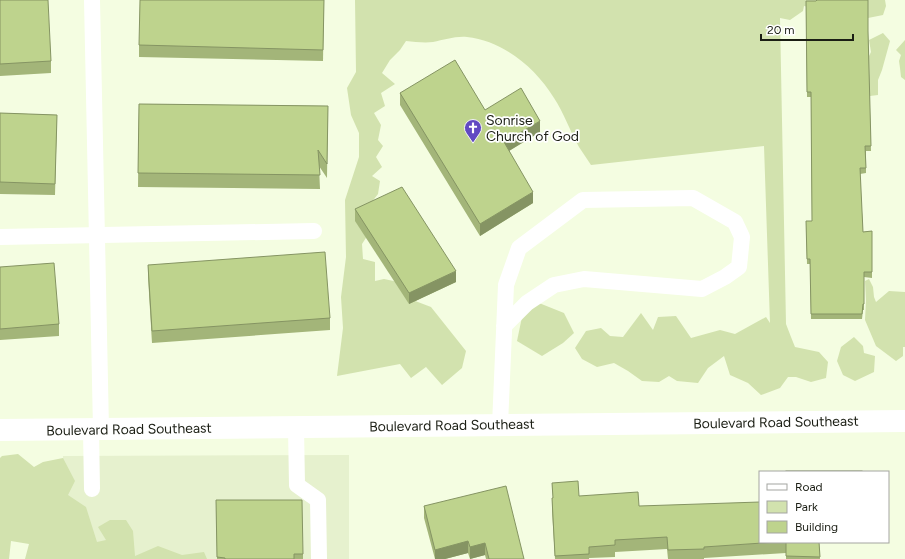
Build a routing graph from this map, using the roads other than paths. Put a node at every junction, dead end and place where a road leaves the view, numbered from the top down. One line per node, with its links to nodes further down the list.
1 (92, 0): 3 (lane)
2 (314, 231): 3 (lane)
3 (97, 236): 4 (lane); 9 (lane)
4 (0, 238)
5 (504, 326): 5 (lane); 7 (lane)
6 (905, 421): 7 (street, Boulevard Road Southeast)
7 (500, 425): 8 (street, Boulevard Road Southeast)
8 (296, 427): 9 (street, Boulevard Road Southeast); 12 (lane)
9 (96, 429): 10 (street, Boulevard Road Southeast); 11 (lane)
10 (0, 430)
11 (92, 489)
12 (319, 559)

